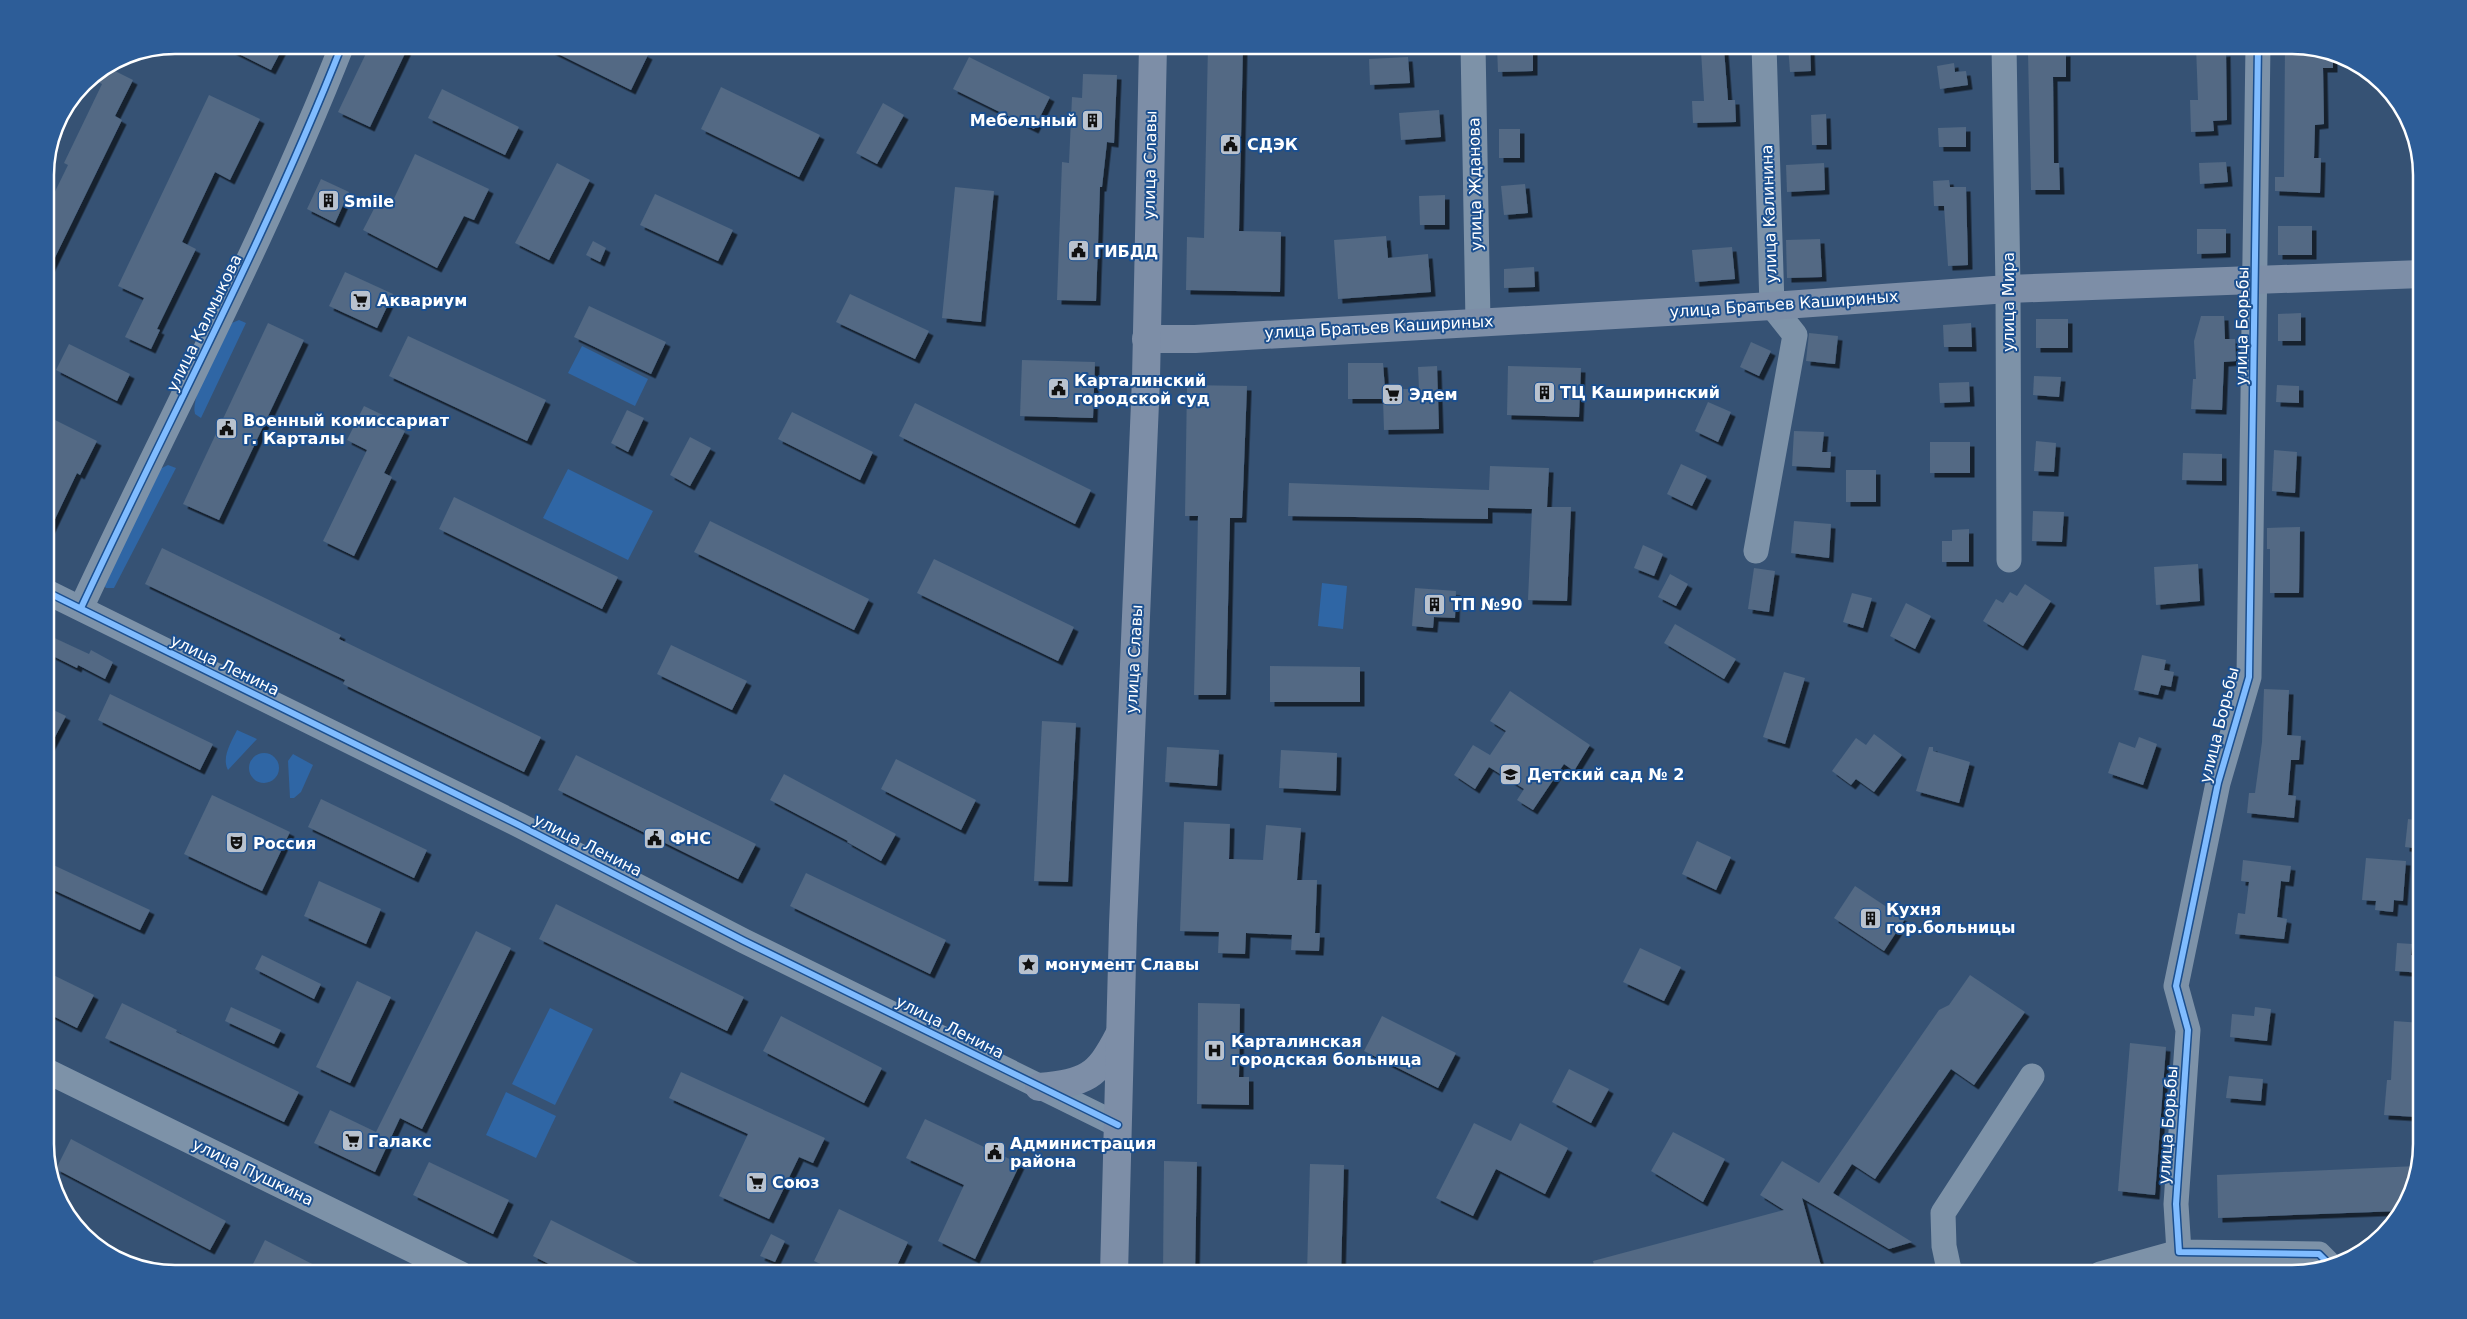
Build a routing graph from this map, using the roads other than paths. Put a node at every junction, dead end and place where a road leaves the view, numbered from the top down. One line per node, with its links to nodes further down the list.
1 (338, 54): 16 (street, улица Калмыкова)
2 (1153, 54): 12 (main road, улица Славы)
3 (1473, 54): 11 (street, улица Жданова)
4 (1764, 54): 10 (street, улица Калинина)
5 (2004, 54): 9 (street, улица Мира)
6 (2258, 54): 8 (street, улица Борьбы)
7 (2413, 274): 8 (main road, улица Братьев Кашириных)
8 (2256, 280): 9 (main road, улица Братьев Кашириных); 22 (street, улица Борьбы)
9 (2008, 290): 10 (main road, улица Братьев Кашириных); 14 (street, улица Мира)
10 (1772, 306): 11 (main road, улица Братьев Кашириных); 13 (street, улица Калинина)
11 (1478, 322): 12 (main road, улица Братьев Кашириных)
12 (1146, 339): 17 (main road, улица Славы)
13 (1756, 551)
14 (2008, 560)
15 (54, 595): 16 (street, улица Ленина)
16 (81, 608): 20 (street, улица Ленина)
17 (1121, 1031): 20 (main road); 21 (main road, улица Славы)
18 (54, 1074): 24 (street, улица Пушкина)
19 (2032, 1076): 26 (street)
20 (1039, 1087): 21 (street, улица Ленина)
21 (1118, 1125): 25 (main road, улица Славы)
22 (2179, 1252): 23 (street); 27 (street)
23 (2326, 1260)
24 (443, 1265)
25 (1114, 1265)
26 (1948, 1265)
27 (2132, 1265)

